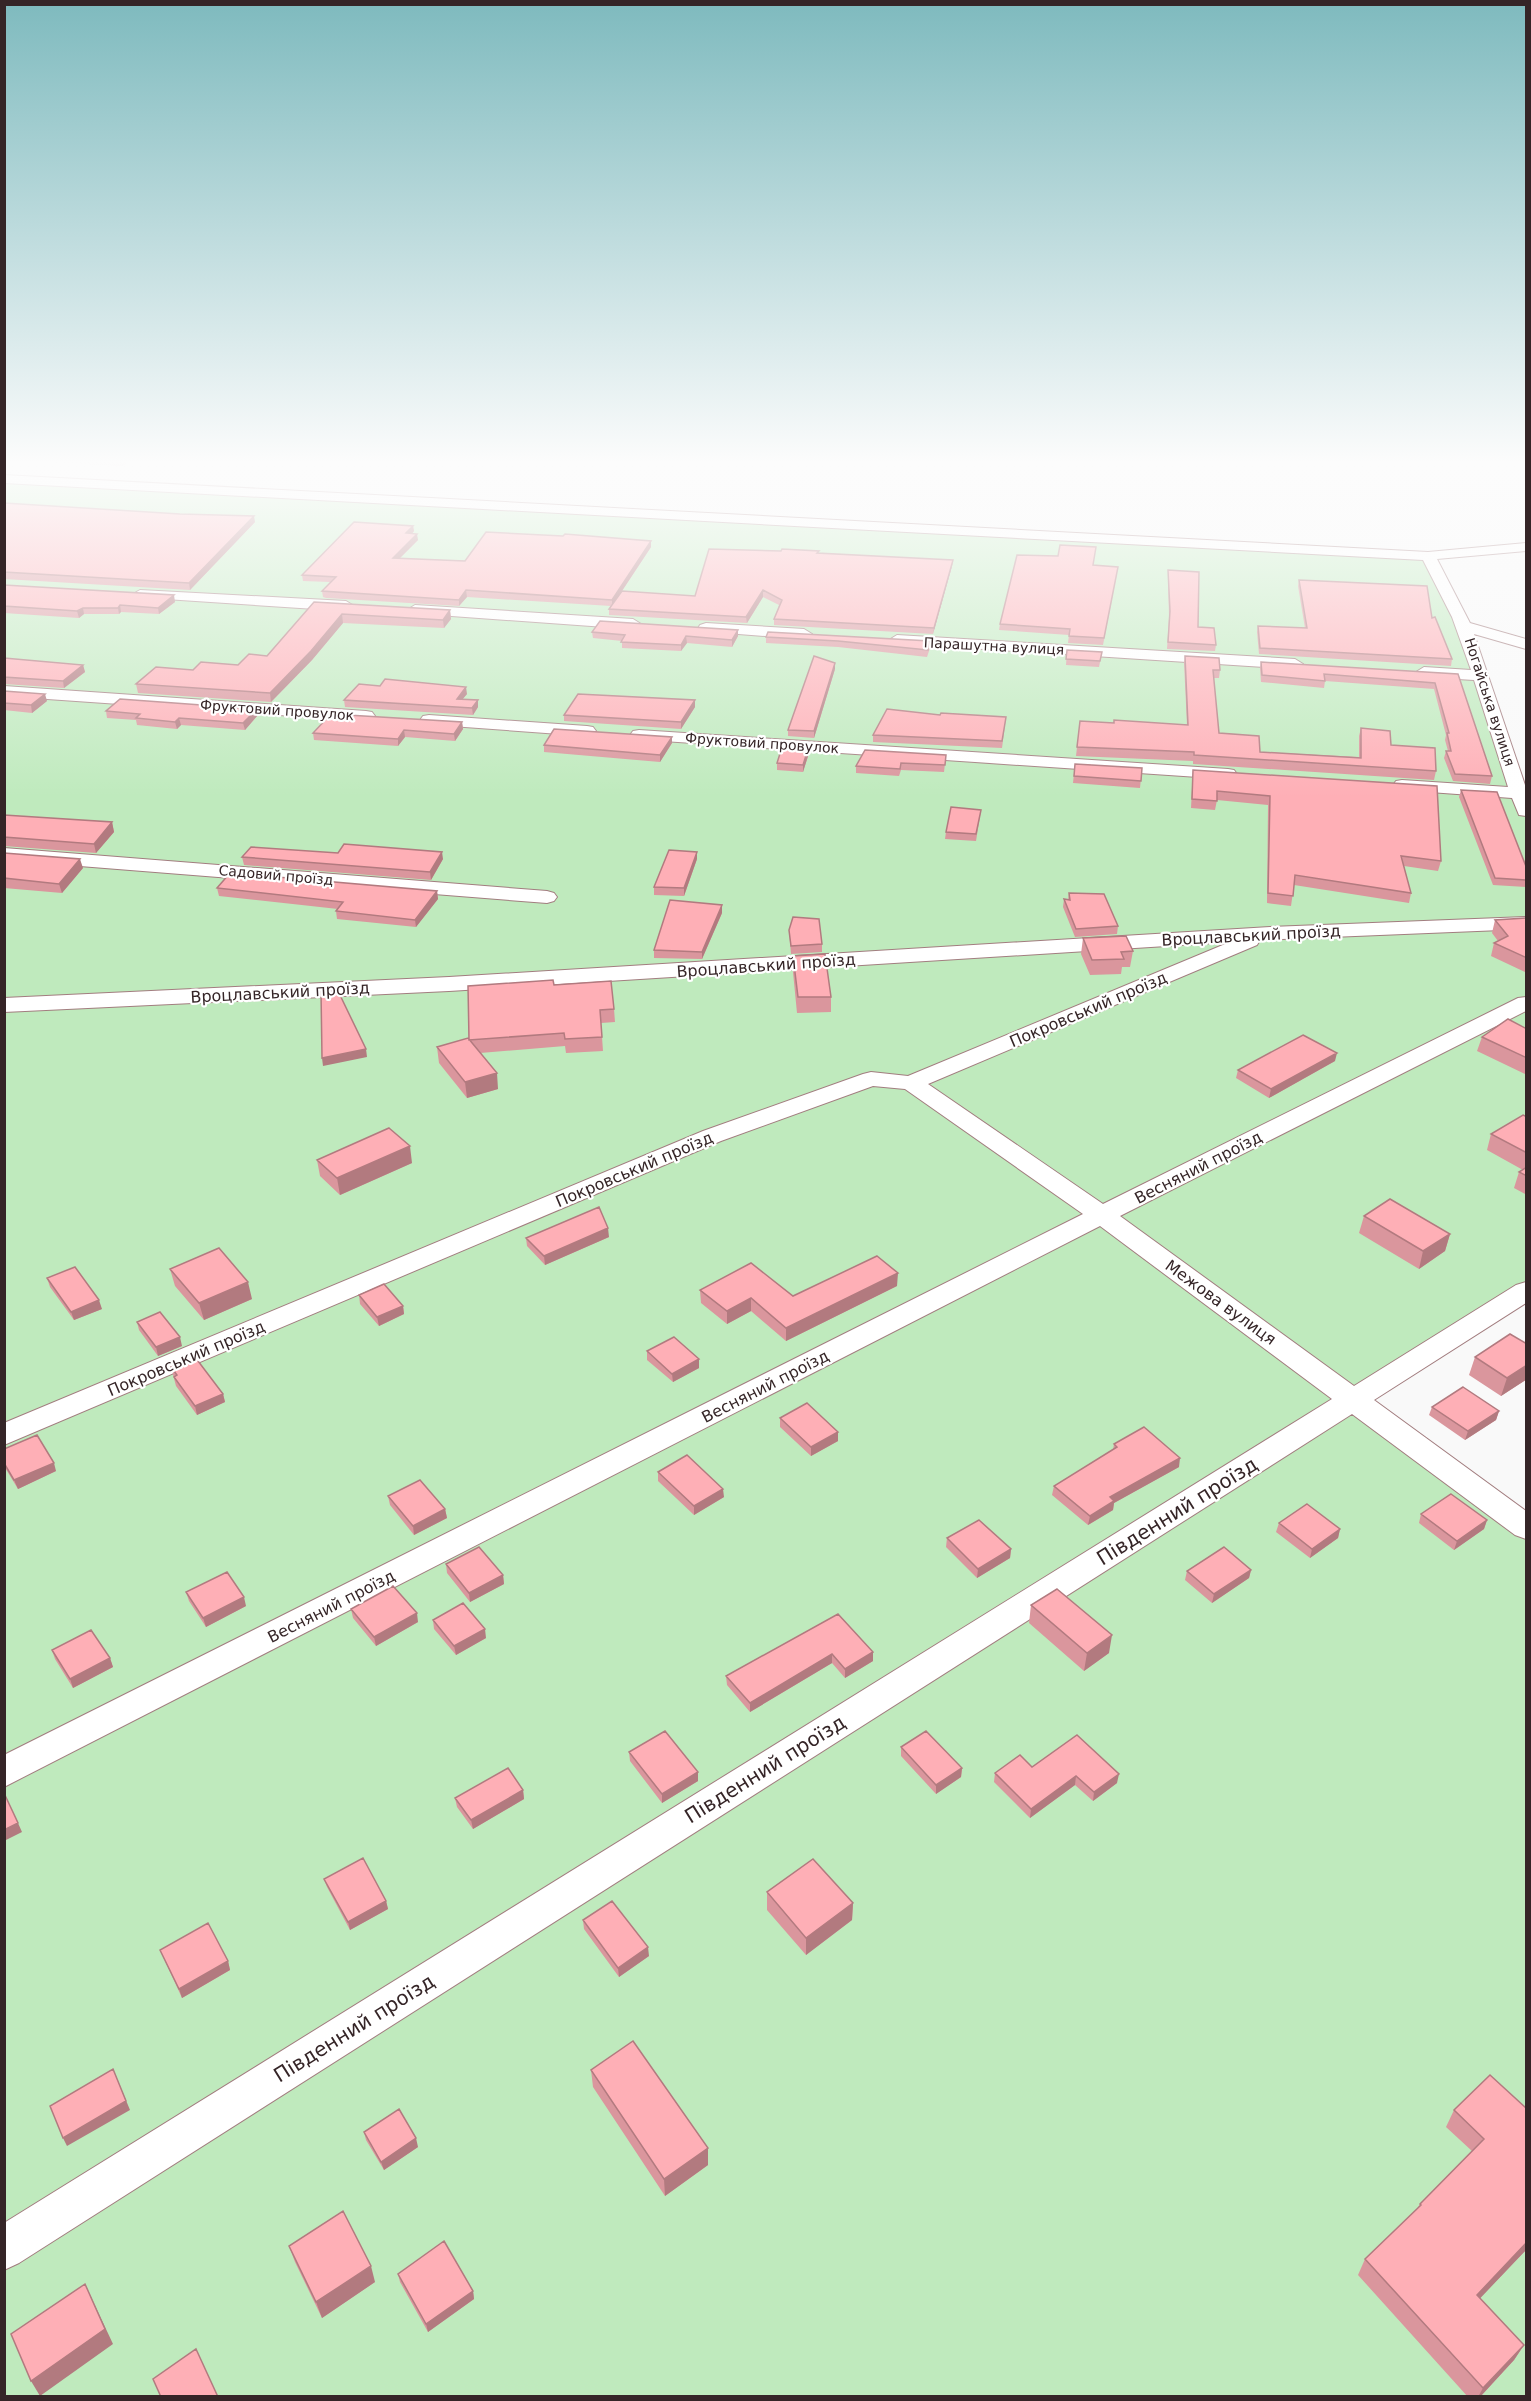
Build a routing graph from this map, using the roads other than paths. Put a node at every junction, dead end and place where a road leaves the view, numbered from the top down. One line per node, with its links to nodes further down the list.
1 (1439, 573): 7 (street, Ногайська вулиця)
2 (124, 593): 3 (street)
3 (362, 607)
4 (398, 609): 5 (street)
5 (648, 624)
6 (695, 627): 8 (street)
7 (1466, 627): 10 (street); 13 (street, Ногайська вулиця)
8 (814, 635)
9 (886, 639): 11 (street, Парашутна вулиця)
10 (1527, 644)
11 (1315, 665)
12 (1410, 671): 13 (street)
13 (1481, 675): 21 (street, Ногайська вулиця)
14 (4, 691): 15 (street, Фруктовий провулок)
15 (387, 718)
16 (411, 719): 17 (street)
17 (602, 732)
18 (626, 734): 19 (street, Фруктовий провулок)
19 (1245, 775)
20 (1388, 784): 21 (street)
21 (1519, 793): 22 (street, Ногайська вулиця)
22 (1527, 812)
23 (4, 854): 24 (street, Садовий проїзд)
24 (547, 897)
25 (1527, 923): 26 (street, Вроцлавський проїзд)
26 (1270, 933): 28 (street, Вроцлавський проїзд); 29 (street, Покровський проїзд)
27 (1527, 1003): 30 (street, Весняний проїзд)
28 (4, 1005)
29 (911, 1083): 30 (street, Межова вулиця); 33 (street, Покровський проїзд)
30 (1102, 1215): 32 (street, Межова вулиця); 35 (street, Весняний проїзд)
31 (1527, 1292): 32 (street, Південний проїзд)
32 (1354, 1399): 34 (street, Межова вулиця); 36 (street, Південний проїзд)
33 (4, 1435)
34 (1527, 1527)
35 (4, 1772)
36 (4, 2248)

